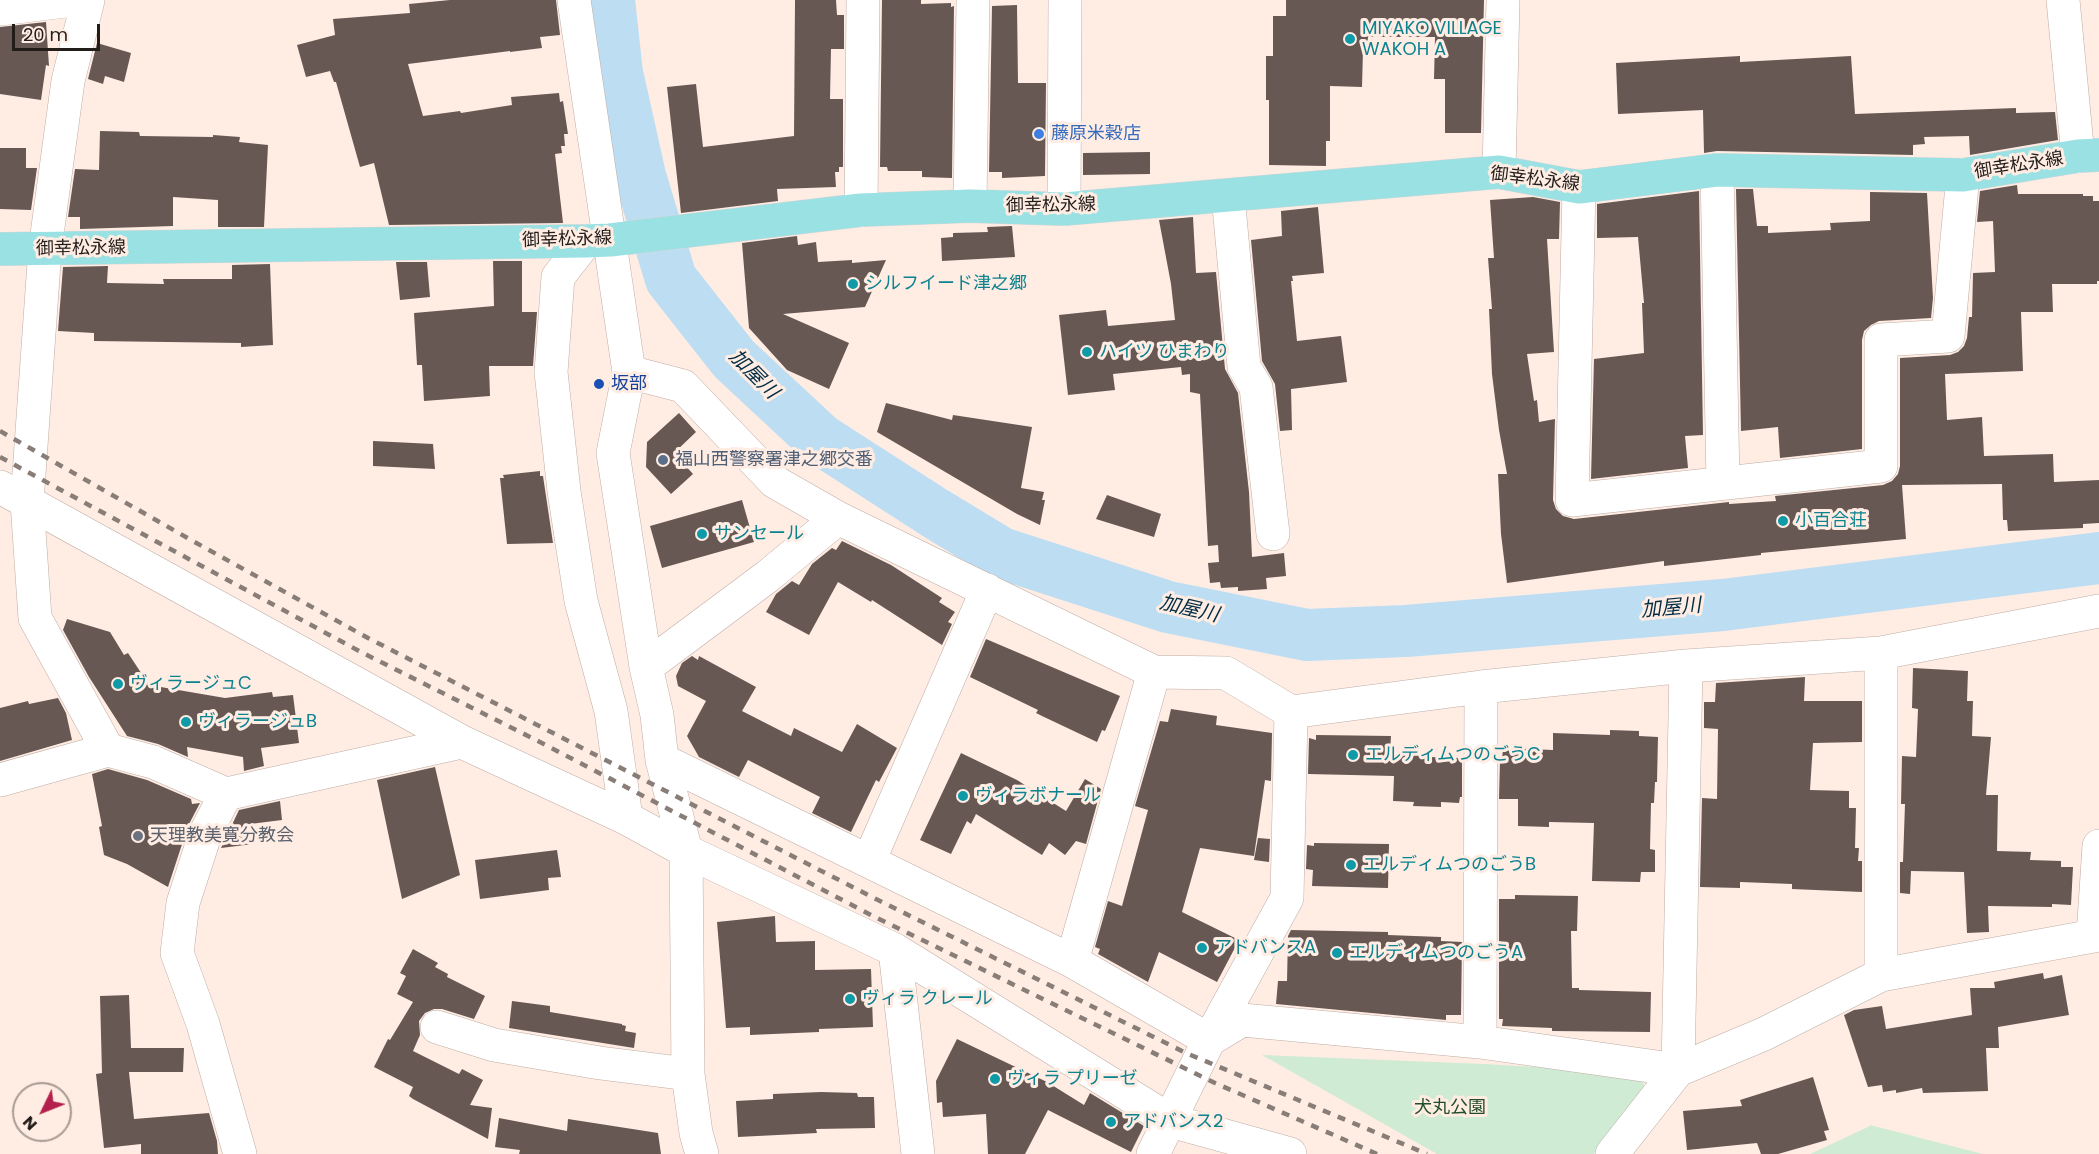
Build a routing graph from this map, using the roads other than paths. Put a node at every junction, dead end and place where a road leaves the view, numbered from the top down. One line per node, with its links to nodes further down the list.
1 (73, 0): 9 (street)
2 (88, 0): 21 (street)
3 (574, 0): 19 (street)
4 (863, 0): 18 (street)
5 (973, 0): 16 (street)
6 (1065, 0): 17 (street)
7 (1503, 0): 12 (street)
8 (2063, 0): 10 (street)
9 (0, 9)
10 (2089, 156): 13 (main road, 御幸松永線)
11 (1717, 170): 13 (main road, 御幸松永線); 14 (main road, 御幸松永線); 23 (street)
12 (1499, 172): 14 (main road, 御幸松永線); 15 (main road, 御幸松永線)
13 (1963, 175): 23 (street)
14 (1579, 187): 23 (street)
15 (1228, 196): 17 (main road, 御幸松永線); 26 (street)
16 (970, 206): 17 (main road, 御幸松永線); 18 (main road, 御幸松永線)
17 (1064, 209)
18 (861, 210): 19 (main road, 御幸松永線)
19 (611, 239): 21 (main road, 御幸松永線); 22 (street); 40 (street)
20 (0, 249): 21 (main road, 御幸松永線)
21 (45, 249): 24 (street)
22 (629, 372): 25 (street); 31 (street)
23 (1723, 483)
24 (13, 494): 35 (street); 36 (street)
25 (838, 518): 27 (street); 31 (street)
26 (1273, 534)
27 (987, 590): 32 (street); 43 (street)
28 (2099, 611): 29 (street)
29 (1881, 653): 30 (street); 47 (street)
30 (1686, 666): 33 (street); 51 (street)
31 (646, 668): 37 (street)
32 (1154, 672): 34 (street); 46 (street)
33 (1481, 687): 34 (street); 50 (street)
34 (1291, 712): 49 (street)
35 (462, 742): 39 (street); 40 (street)
36 (108, 750): 38 (street); 39 (street)
37 (662, 760): 42 (street); 43 (street)
38 (0, 780)
39 (226, 794): 54 (street)
40 (626, 818): 42 (street)
41 (2099, 846): 44 (street)
42 (686, 851): 45 (street); 52 (street)
43 (869, 861): 46 (street)
44 (2096, 935): 47 (street)
45 (895, 950): 53 (street); 56 (street)
46 (1072, 961): 49 (street)
47 (1881, 975): 51 (street)
48 (437, 1027): 52 (street)
49 (1209, 1040): 50 (street); 53 (street)
50 (1480, 1042): 51 (street)
51 (1678, 1070): 59 (street)
52 (688, 1074): 55 (street)
53 (1171, 1120): 57 (street); 58 (street)
54 (240, 1154)
55 (702, 1154)
56 (918, 1154)
57 (1153, 1154)
58 (1290, 1154)
59 (1612, 1154)

